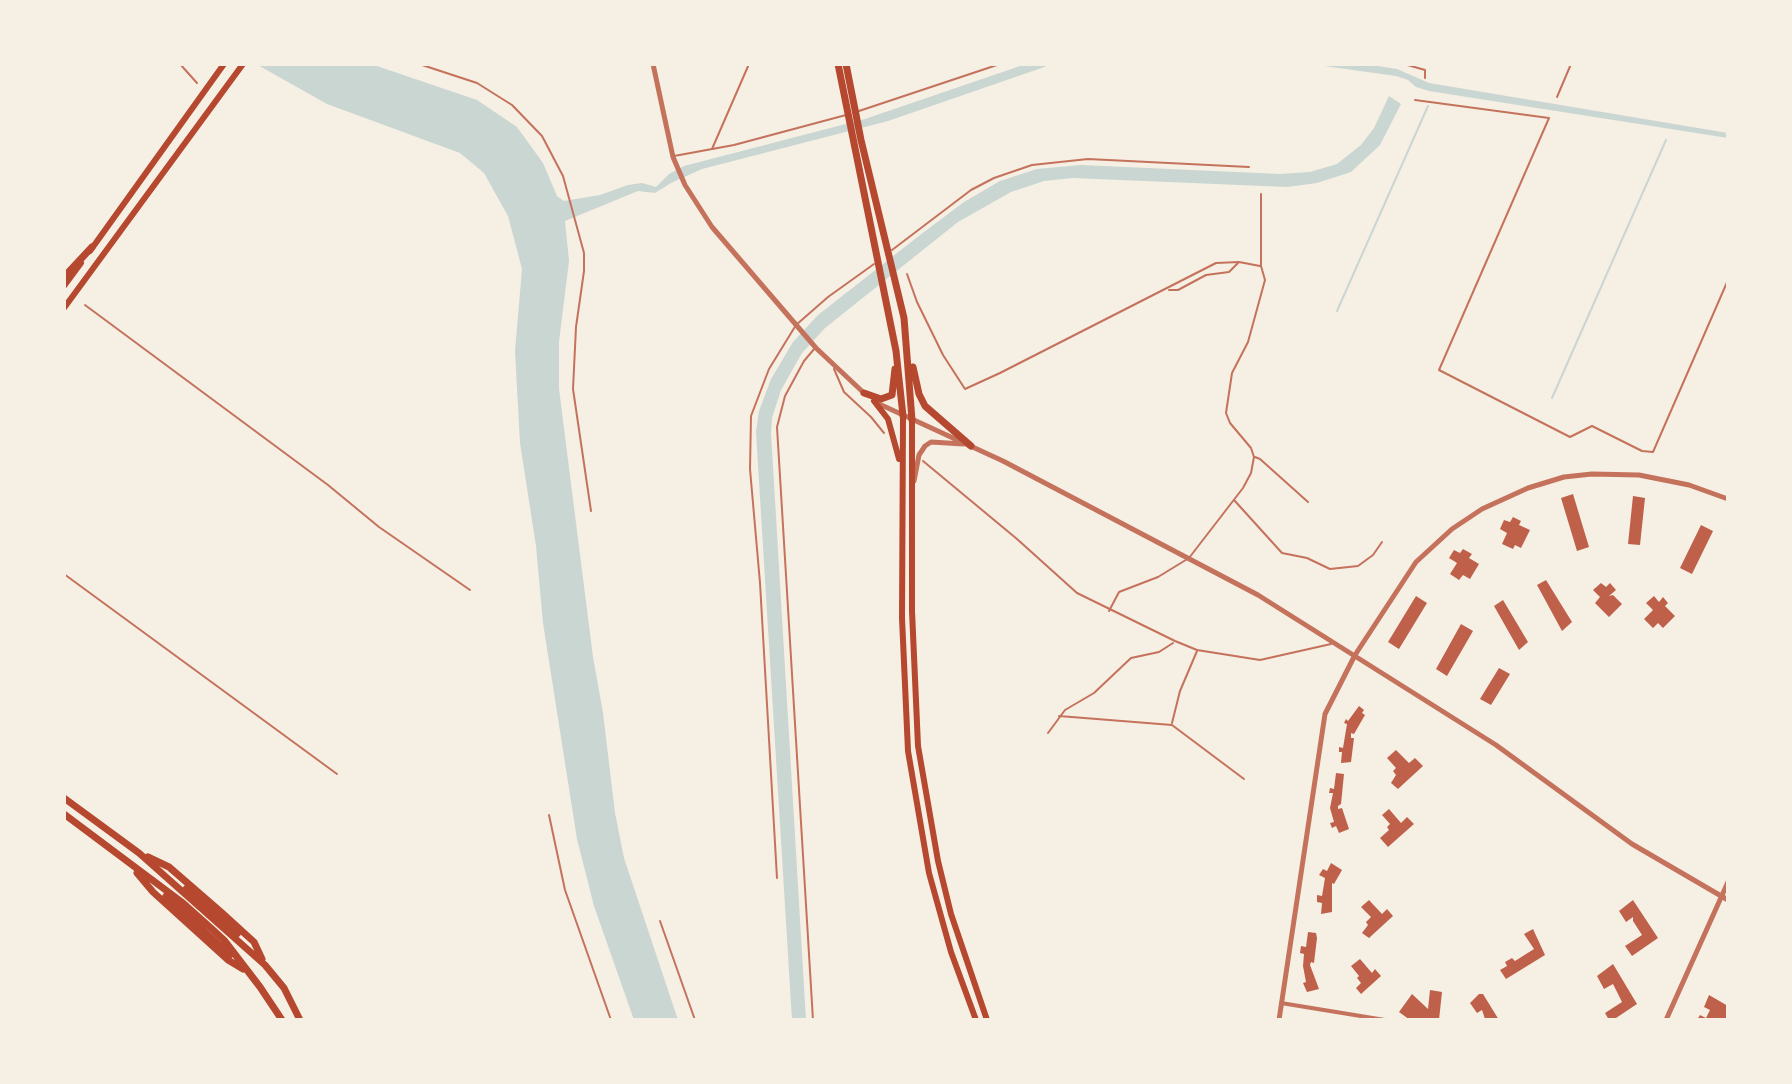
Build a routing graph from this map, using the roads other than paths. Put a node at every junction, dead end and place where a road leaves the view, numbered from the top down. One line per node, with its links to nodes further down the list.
1 (180, 64): 13 (lane)
2 (224, 64): 22 (main road)
3 (243, 64): 31 (main road)
4 (419, 64): 50 (lane)
5 (653, 64): 19 (street)
6 (749, 64): 18 (lane)
7 (838, 64): 16 (highway)
8 (846, 64): 16 (highway)
9 (1000, 64): 18 (lane)
10 (1404, 64): 12 (lane)
11 (1571, 64): 14 (lane)
12 (1425, 78)
13 (197, 83)
14 (1557, 97)
15 (1415, 100): 27 (lane)
16 (850, 107): 17 (highway)
17 (857, 141): 32 (highway); 35 (highway)
18 (712, 150): 19 (lane)
19 (674, 159): 33 (street)
20 (1249, 167): 33 (lane)
21 (1261, 194): 24 (lane)
22 (92, 247): 26 (highway); 28 (main road)
23 (1239, 262): 24 (lane); 29 (lane); 29 (lane)
24 (1261, 266): 43 (lane)
25 (907, 274): 29 (lane)
26 (64, 277)
27 (1728, 280)
28 (64, 286)
29 (1166, 289)
30 (85, 305): 54 (lane)
31 (64, 308)
32 (904, 318): 40 (highway); 42 (highway)
33 (798, 327): 34 (street); 68 (lane)
34 (815, 346): 36 (street); 78 (lane)
35 (896, 351): 37 (highway); 39 (highway)
36 (834, 365): 37 (street); 41 (lane)
37 (864, 393): 38 (street)
38 (874, 401): 39 (street); 45 (main road)
39 (903, 416): 40 (street); 45 (main road)
40 (912, 420): 42 (street); 46 (main road)
41 (884, 433)
42 (971, 446): 46 (street); 52 (street)
43 (1254, 457): 47 (lane); 49 (lane)
44 (923, 461): 55 (lane)
45 (902, 471): 79 (main road)
46 (913, 494): 80 (main road)
47 (1233, 499): 51 (lane); 52 (lane)
48 (1728, 499): 59 (street)
49 (1308, 502)
50 (591, 511)
51 (1382, 542)
52 (1189, 558): 55 (lane); 57 (street)
53 (64, 574): 63 (lane)
54 (470, 590)
55 (1109, 611): 56 (lane)
56 (1175, 641): 58 (lane); 60 (lane)
57 (1336, 643): 58 (lane); 59 (street)
58 (1197, 650): 61 (lane)
59 (1355, 655): 70 (street); 73 (street)
60 (1059, 716): 61 (lane); 62 (lane)
61 (1172, 725): 64 (lane)
62 (1048, 733)
63 (337, 774)
64 (1244, 779)
65 (64, 798): 75 (highway)
66 (64, 814): 74 (highway)
67 (549, 815): 76 (lane)
68 (777, 878)
69 (1728, 882): 70 (street)
70 (1721, 897): 71 (street); 83 (street)
71 (1728, 900)
72 (660, 921): 77 (lane)
73 (1281, 1003): 81 (street); 82 (street)
74 (282, 1020)
75 (300, 1020)
76 (611, 1020)
77 (695, 1020)
78 (813, 1020)
79 (976, 1020)
80 (987, 1020)
81 (1279, 1020)
82 (1385, 1020)
83 (1666, 1020)

